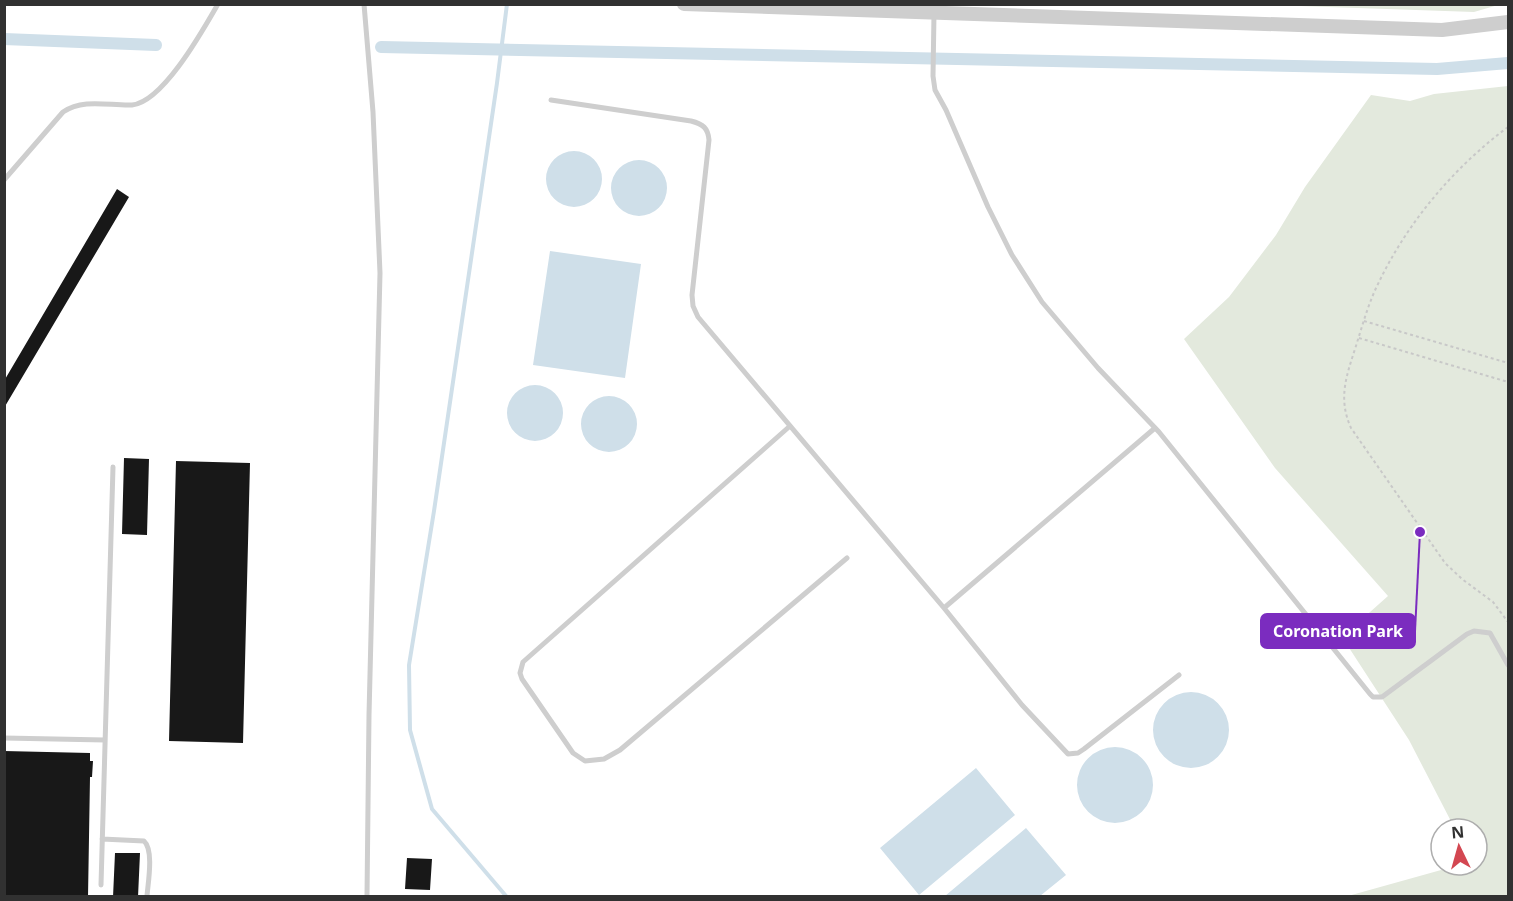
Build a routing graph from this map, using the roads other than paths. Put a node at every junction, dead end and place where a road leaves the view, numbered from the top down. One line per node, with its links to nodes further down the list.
1 (218, 4): 8 (lane)
2 (364, 4): 21 (lane)
3 (684, 4): 5 (street)
4 (976, 10): 5 (street); 6 (street)
5 (934, 13): 10 (lane)
6 (1509, 22)
7 (551, 100): 9 (lane)
8 (4, 180)
9 (790, 426): 12 (lane); 13 (lane)
10 (1155, 428): 13 (lane); 14 (lane)
11 (113, 467): 17 (lane)
12 (847, 558)
13 (944, 608): 15 (lane)
14 (1509, 665)
15 (1179, 675)
16 (4, 738): 17 (lane)
17 (105, 740): 18 (lane)
18 (102, 839): 19 (lane); 20 (lane)
19 (101, 885)
20 (147, 897)
21 (367, 897)

